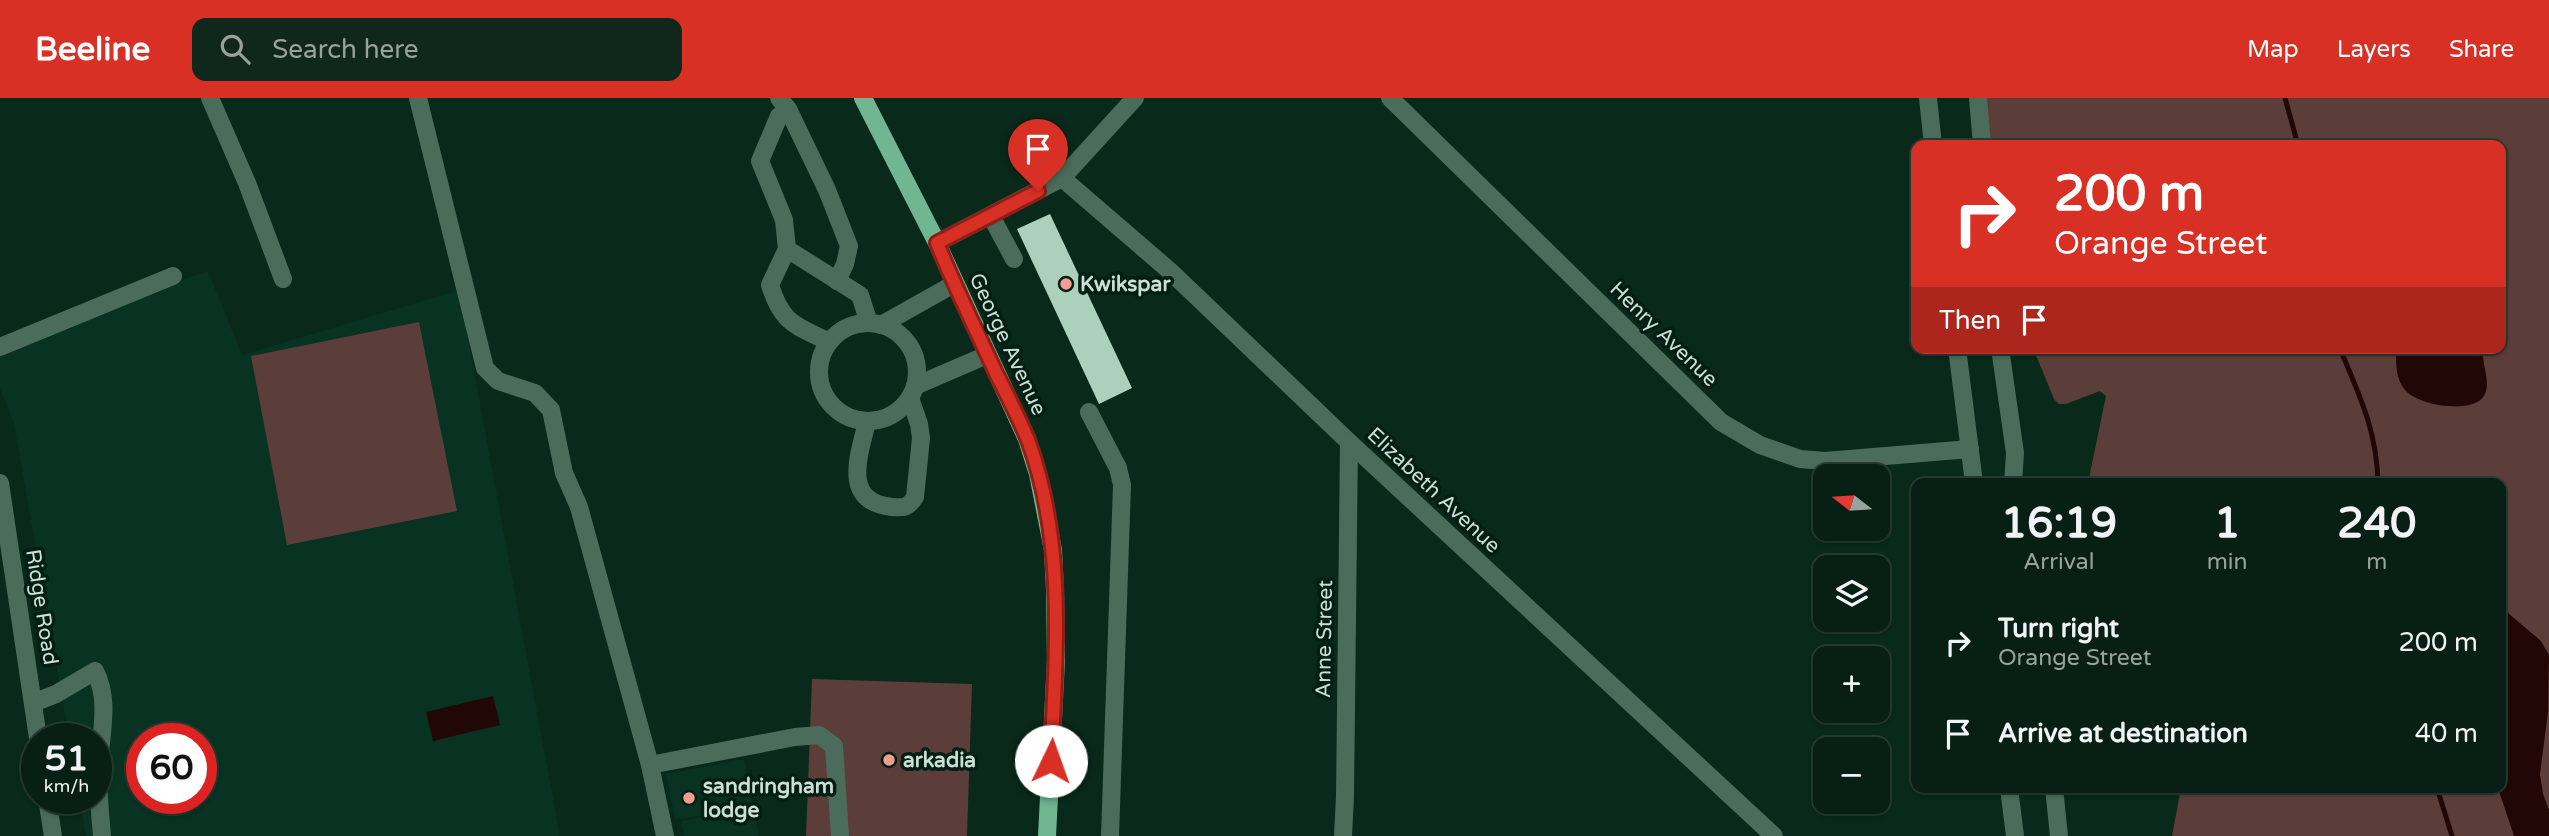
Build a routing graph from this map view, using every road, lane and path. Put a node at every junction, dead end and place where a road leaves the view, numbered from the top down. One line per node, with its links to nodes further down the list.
1 (210, 98): 17 (street)
2 (418, 98): 36 (street)
3 (863, 98): 13 (main road, George Avenue)
4 (1135, 98): 11 (street)
5 (1390, 98): 30 (street, Henry Avenue)
6 (1928, 98): 9 (street)
7 (1978, 98): 10 (street)
8 (783, 104): 14 (street); 18 (street)
9 (1932, 140)
10 (1982, 140)
11 (1062, 178): 12 (street); 29 (street, Elizabeth Avenue)
12 (991, 216): 13 (street); 15 (street, George Avenue)
13 (937, 243): 19 (main road, George Avenue)
14 (786, 249): 18 (street); 21 (street)
15 (1014, 259)
16 (173, 276): 22 (street)
17 (283, 279)
18 (836, 281): 20 (street)
19 (954, 284): 20 (street); 25 (main road, George Avenue)
20 (875, 324): 21 (street); 26 (street)
21 (829, 342): 28 (street)
22 (0, 346)
23 (1958, 354): 30 (street)
24 (2001, 354): 32 (street)
25 (987, 355): 26 (street); 44 (main road, George Avenue)
26 (913, 392): 28 (street); 28 (street)
27 (1089, 412): 45 (street)
28 (867, 422)
29 (1349, 442): 46 (street, Anne Street); 47 (street, Elizabeth Avenue)
30 (1970, 449): 31 (street)
31 (1973, 478)
32 (2013, 478)
33 (0, 483): 34 (street, Ridge Road)
34 (33, 703): 35 (street, Ridge Road); 41 (street)
35 (36, 723)
36 (650, 765): 42 (street); 43 (street)
37 (2010, 793): 48 (street)
38 (2055, 793): 49 (street)
39 (50, 814): 40 (street)
40 (53, 836)
41 (102, 836)
42 (665, 836)
43 (840, 836)
44 (1047, 836)
45 (1110, 836)
46 (1343, 836)
47 (1774, 836)
48 (2015, 836)
49 (2059, 836)

